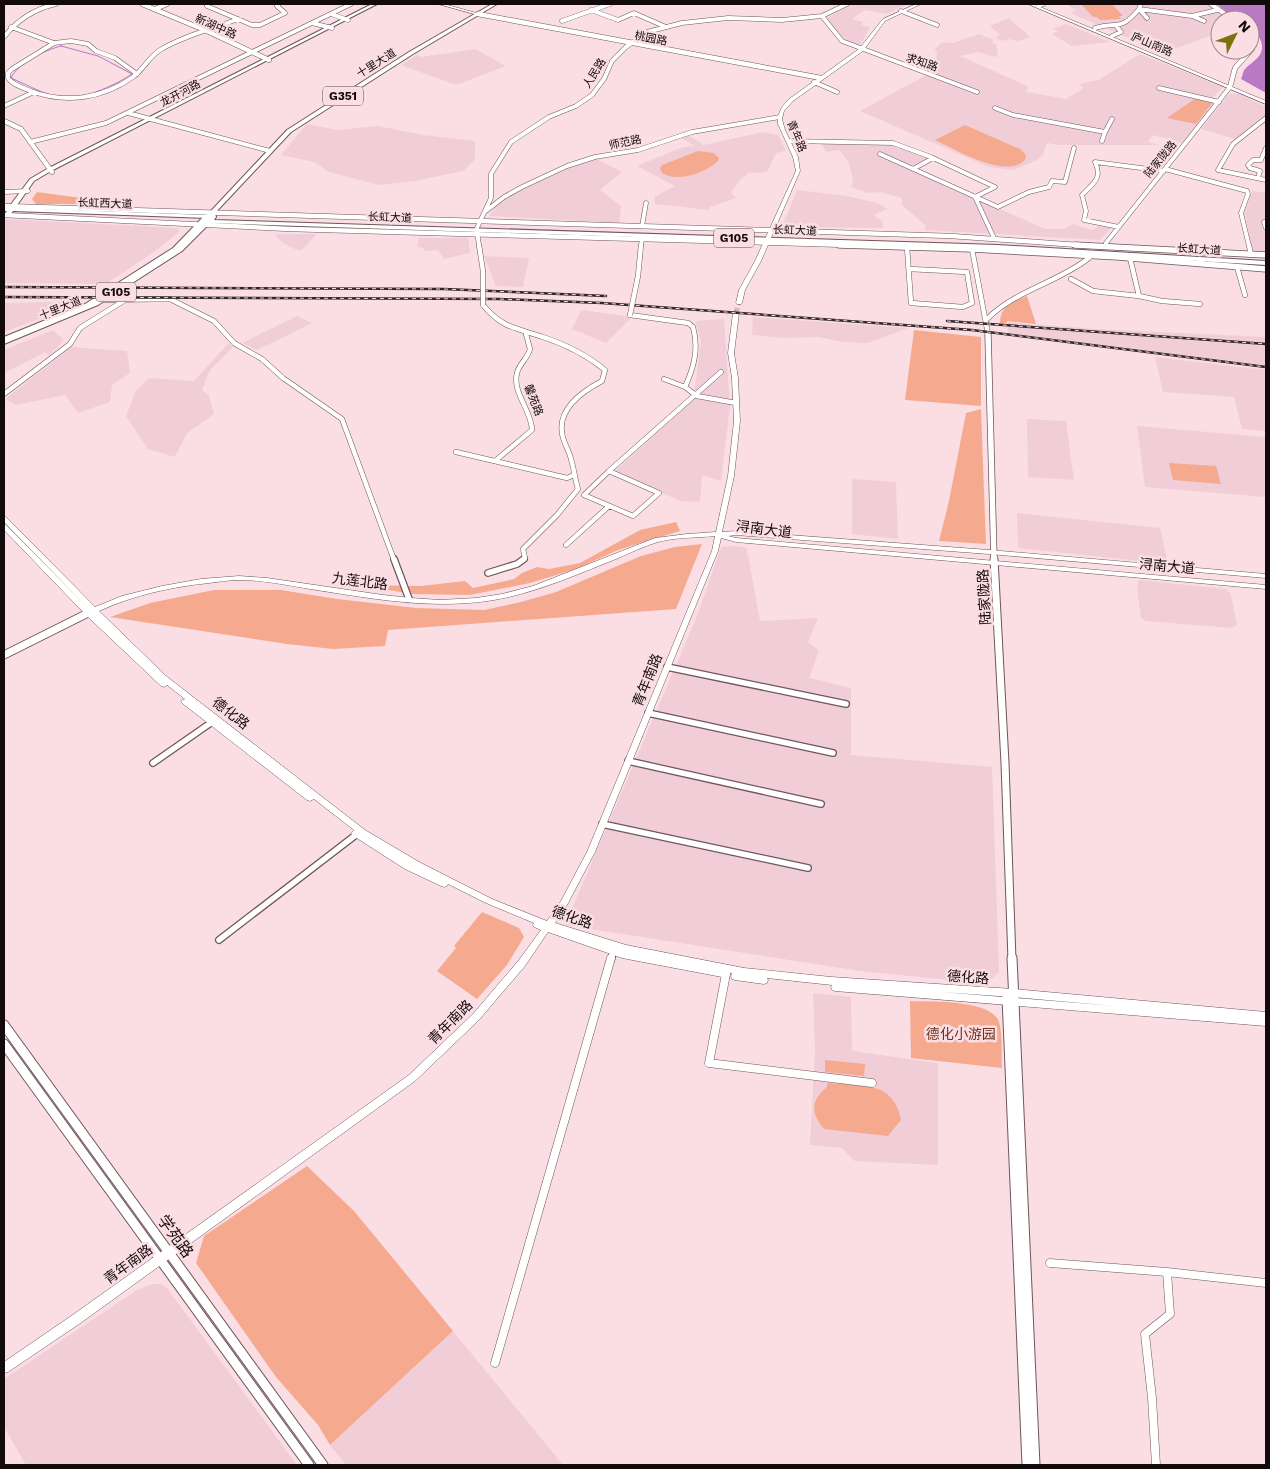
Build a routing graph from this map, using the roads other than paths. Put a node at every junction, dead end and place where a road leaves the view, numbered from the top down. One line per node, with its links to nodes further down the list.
1 (56, 4): 36 (street)
2 (142, 4): 19 (street, 新湖中路)
3 (167, 4): 19 (street)
4 (208, 4): 30 (street)
5 (279, 4): 30 (street)
6 (351, 4): 24 (street)
7 (375, 4): 29 (main road, 龙开河路)
8 (380, 4): 29 (main road, 龙开河路)
9 (440, 4): 25 (main road)
10 (496, 4): 25 (main road, 十里大道 / G351)
11 (610, 4): 20 (street)
12 (847, 4): 26 (street, 人民路)
13 (919, 4): 22 (main road, 青年路)
14 (1030, 4): 52 (main road, 庐山南路)
15 (1039, 4): 39 (main road, 庐山南路)
16 (1141, 4): 18 (street)
17 (1211, 4): 21 (street)
18 (1139, 9): 27 (street); 28 (street); 37 (street)
19 (155, 10): 40 (street, 新湖中路)
20 (592, 10): 31 (street); 35 (street)
21 (1217, 10)
22 (901, 11): 34 (street); 45 (main road, 青年路)
23 (1210, 12): 27 (street)
24 (330, 14): 29 (street); 33 (street)
25 (478, 14): 44 (street, 桃园路); 75 (main road, 十里大道 / G351)
26 (822, 16): 35 (street, 人民路); 45 (street, 求知路)
27 (1192, 16): 32 (street)
28 (1147, 18)
29 (347, 19): 38 (main road, 龙开河路)
30 (240, 20): 40 (street)
31 (562, 21)
32 (1204, 21)
33 (312, 23): 38 (street); 46 (street)
34 (937, 25)
35 (666, 26): 44 (street, 人民路)
36 (11, 27): 42 (street); 43 (street)
37 (1117, 27): 39 (street); 41 (street)
38 (330, 28): 47 (main road, 龙开河路)
39 (1095, 28): 41 (main road, 庐山南路)
40 (209, 32): 46 (street, 新湖中路); 49 (street)
41 (1112, 36): 52 (main road, 庐山南路)
42 (4, 37)
43 (54, 43): 49 (street); 54 (street)
44 (632, 43): 50 (street, 桃园路); 88 (street, 人民路)
45 (861, 50): 50 (main road, 青年路); 56 (street, 求知路)
46 (252, 52): 47 (street, 新湖中路); 61 (street)
47 (267, 59): 65 (main road, 龙开河路)
48 (1242, 60): 52 (street)
49 (137, 74): 54 (street)
50 (820, 78): 51 (main road, 青年路)
51 (814, 82): 55 (street); 62 (main road, 青年路)
52 (1230, 86): 57 (street, 陆家陇路); 58 (main road, 庐山南路)
53 (1159, 88): 57 (street)
54 (34, 92): 59 (street)
55 (837, 92)
56 (977, 92)
57 (1218, 102): 79 (street, 陆家陇路)
58 (1266, 102)
59 (4, 106)
60 (995, 108): 69 (street)
61 (128, 113): 65 (street); 72 (street)
62 (780, 117): 70 (main road, 青年路); 88 (street, 师范路)
63 (1266, 118): 67 (street)
64 (1112, 119): 69 (street)
65 (151, 120): 75 (street); 80 (main road, 龙开河路)
66 (4, 121): 72 (street)
67 (1259, 124): 68 (street); 81 (street)
68 (1266, 126)
69 (1105, 132): 71 (street)
70 (789, 141): 77 (street); 95 (main road, 青年路)
71 (1102, 141)
72 (30, 142): 80 (street)
73 (1074, 148): 85 (street)
74 (1266, 148): 81 (street)
75 (270, 151): 89 (main road, 十里大道 / G351)
76 (880, 154): 78 (street)
77 (934, 158): 78 (street); 85 (street)
78 (913, 169): 85 (street)
79 (1164, 170): 92 (street, 陆家陇路); 92 (street); 101 (street)
80 (51, 171): 83 (main road, 龙开河路)
81 (1258, 178): 82 (street)
82 (1266, 180)
83 (25, 191): 84 (street); 87 (main road, 龙开河路)
84 (5, 192)
85 (975, 197): 96 (street)
86 (646, 204): 91 (street)
87 (10, 210): 89 (main road, 长虹西大道); 89 (street)
88 (484, 212): 93 (street, 人民路)
89 (207, 220): 93 (main road, 长虹大道 / G105); 112 (highway, 十里大道 / G105); 120 (main road, 十里大道 / G105)
90 (1266, 222): 94 (street)
91 (642, 226): 93 (street); 95 (street)
92 (1119, 227): 98 (street, 陆家陇路)
93 (477, 228): 95 (main road, 长虹大道 / G105); 97 (street); 118 (street, bridge)
94 (1266, 228)
95 (769, 237): 96 (street); 97 (street); 99 (street); 105 (main road, 长虹大道 / G105); 114 (main road, 青年路)
96 (994, 238): 101 (street)
97 (642, 239): 123 (street, bridge)
98 (1106, 243)
99 (907, 247): 100 (street); 108 (street)
100 (972, 249): 104 (street); 117 (street, 陆家陇路)
101 (1251, 254): 102 (street)
102 (1266, 256)
103 (1089, 258): 117 (street)
104 (1130, 258): 106 (street); 111 (street)
105 (1266, 262)
106 (1237, 267): 107 (street); 110 (street)
107 (1266, 268)
108 (910, 269): 108 (street)
109 (1071, 278): 111 (street)
110 (1245, 295)
111 (1139, 296): 115 (street)
112 (103, 300): 113 (street); 120 (highway, 十里大道 / G105)
113 (125, 300): 124 (street); 141 (street)
114 (739, 303)
115 (1200, 304)
116 (736, 313): 126 (main road)
117 (987, 319): 119 (street, 陆家陇路)
118 (526, 334): 128 (street, 馨苑路); 130 (street)
119 (988, 334): 136 (street, 陆家陇路)
120 (4, 340)
121 (721, 372): 125 (street)
122 (664, 379): 123 (street)
123 (685, 387): 125 (street)
124 (4, 394)
125 (694, 394): 126 (street); 129 (street)
126 (736, 403): 134 (main road)
127 (456, 452): 128 (street)
128 (495, 461): 130 (street)
129 (608, 471): 131 (street); 131 (street)
130 (574, 476): 138 (street)
131 (609, 506): 135 (street)
132 (4, 518): 142 (main road, 德化路)
133 (4, 526): 142 (main road, 德化路)
134 (718, 534): 136 (main road, 浔南大道); 137 (main road, 浔南大道); 141 (main road, 九莲北路); 144 (main road, 青年南路)
135 (566, 546)
136 (995, 552): 137 (street, 陆家陇路); 139 (main road, 浔南大道)
137 (994, 562): 140 (main road, 浔南大道); 159 (street, 陆家陇路)
138 (488, 573)
139 (1266, 576)
140 (1266, 587)
141 (409, 599): 142 (main road, 九莲北路)
142 (91, 612): 143 (street, 九莲北路); 147 (main road, 德化路); 155 (main road, 德化路)
143 (4, 655)
144 (667, 667): 145 (street); 146 (main road, 青年南路)
145 (846, 704)
146 (648, 713): 148 (street); 149 (main road, 青年南路)
147 (212, 722): 150 (street); 153 (main road, 德化路)
148 (833, 753)
149 (628, 761): 151 (street); 152 (main road, 青年南路)
150 (153, 763)
151 (821, 804)
152 (602, 824): 154 (street); 155 (main road, 青年南路)
153 (357, 834): 155 (main road, 德化路); 156 (street)
154 (808, 868)
155 (548, 927): 157 (main road, 德化路); 159 (main road, 德化路); 165 (main road, 青年南路)
156 (219, 940)
157 (614, 952): 158 (main road, 德化路); 170 (street)
158 (726, 974): 159 (main road, 德化路); 164 (street)
159 (1010, 997): 160 (main road, 德化路); 161 (main road, 德化路); 174 (street); 175 (street)
160 (1266, 1016)
161 (1266, 1022)
162 (4, 1025): 165 (street, 学苑路)
163 (4, 1044): 166 (street, 学苑路)
164 (872, 1083)
165 (169, 1252): 166 (main road, 青年南路); 173 (street, 学苑路)
166 (158, 1259): 171 (main road, 青年南路); 172 (street, 学苑路)
167 (1050, 1264): 168 (street)
168 (1167, 1272): 169 (street); 176 (street)
169 (1266, 1283)
170 (494, 1364)
171 (4, 1368)
172 (309, 1465)
173 (323, 1465)
174 (1026, 1465)
175 (1035, 1465)
176 (1156, 1465)

